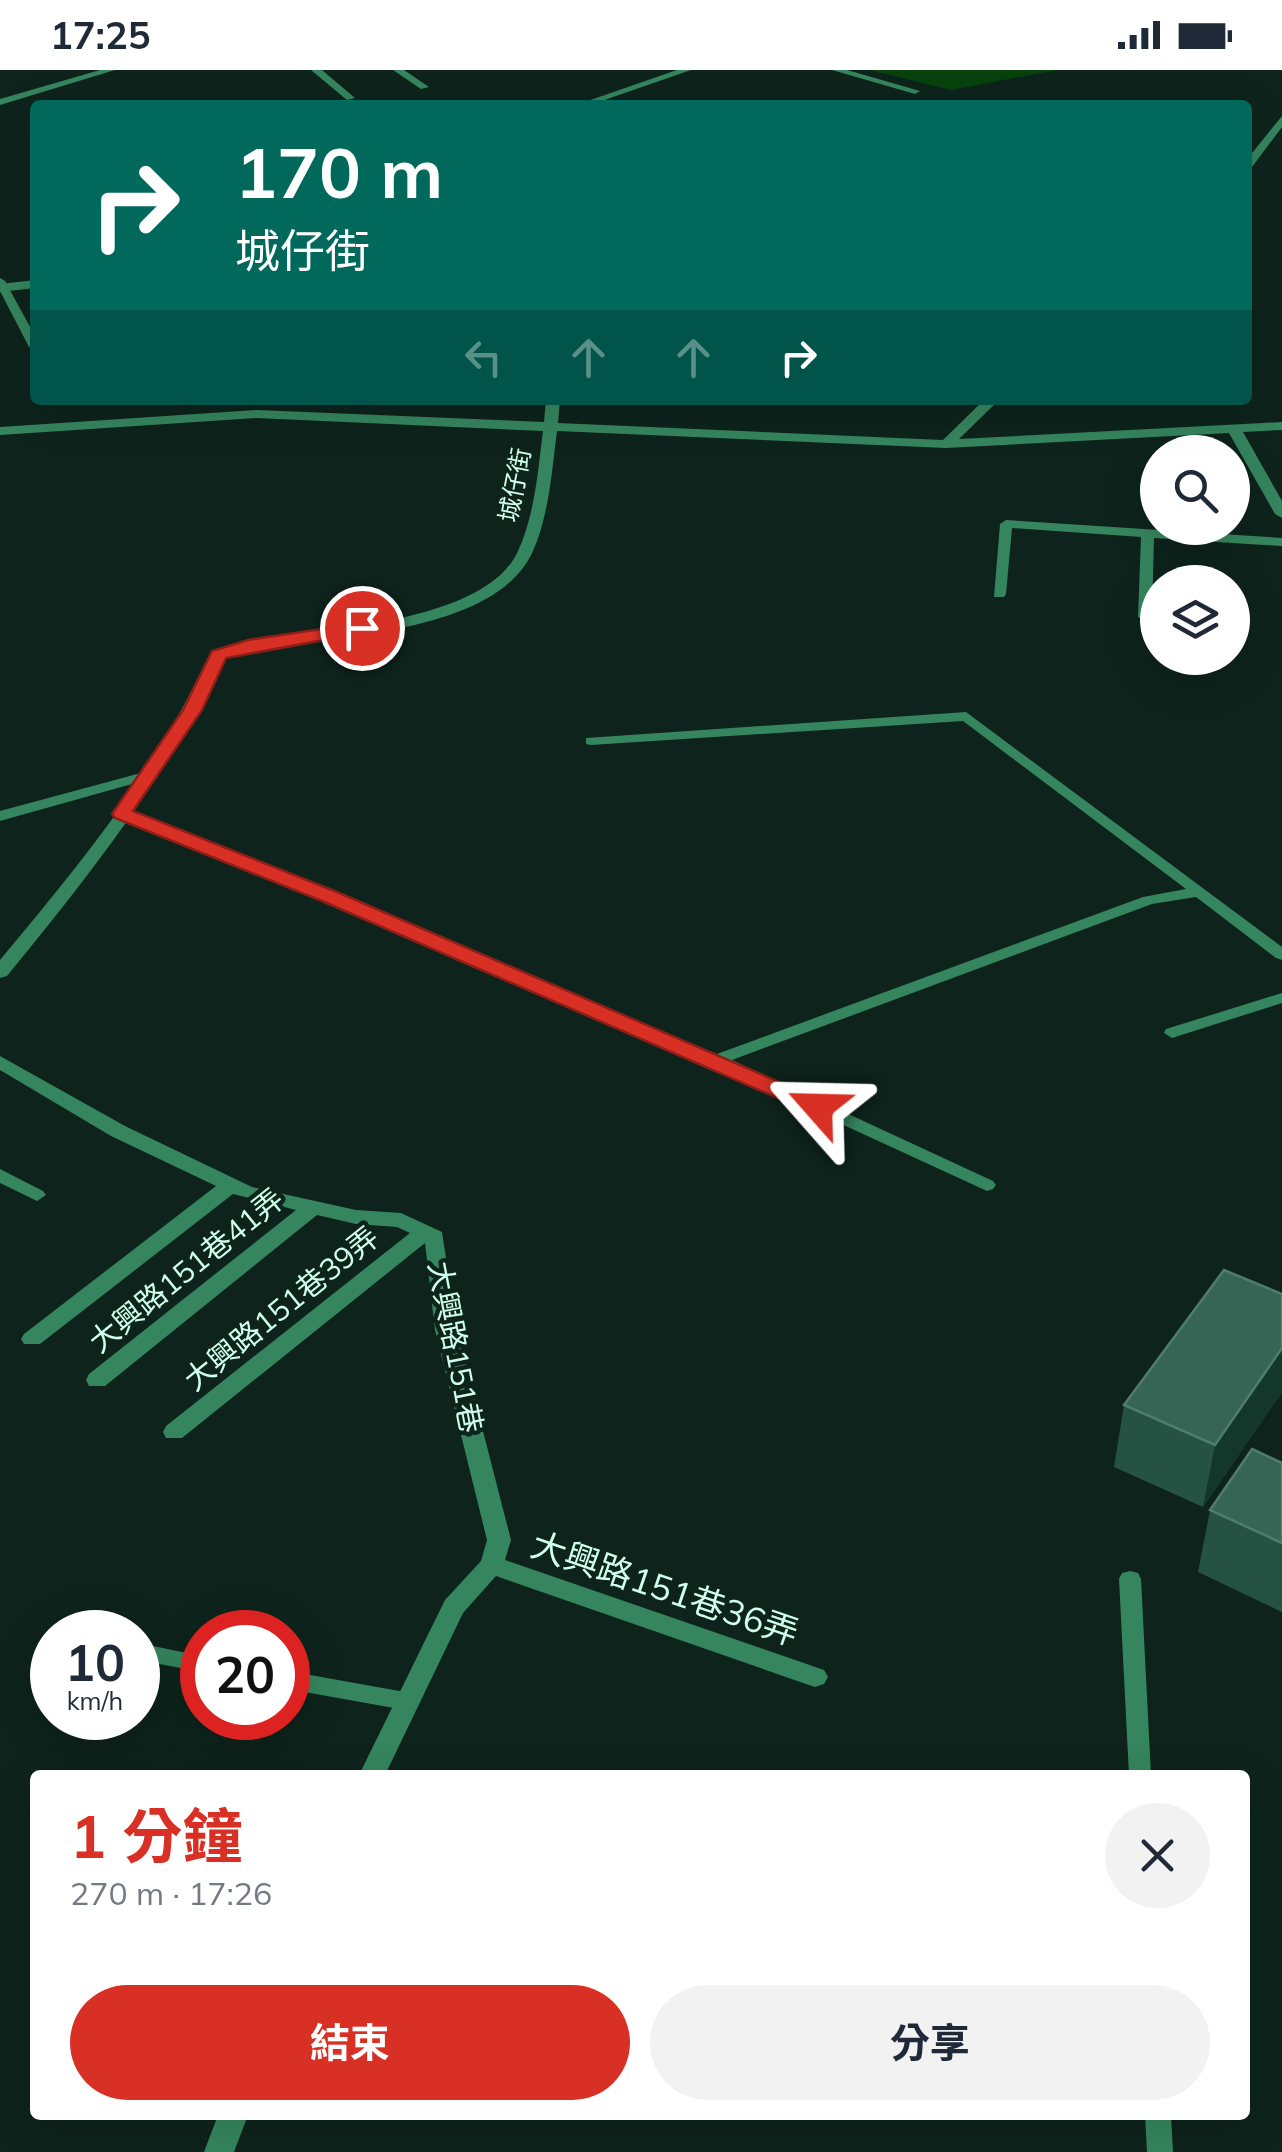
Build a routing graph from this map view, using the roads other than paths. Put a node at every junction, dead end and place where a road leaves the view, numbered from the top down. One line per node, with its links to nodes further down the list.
1 (110, 70): 10 (lane)
2 (316, 70): 8 (lane)
3 (398, 70): 6 (lane)
4 (686, 70): 9 (lane)
5 (837, 70): 7 (lane)
6 (424, 87)
7 (915, 91)
8 (350, 98)
9 (596, 100)
10 (0, 102)
11 (1282, 118): 12 (street)
12 (1252, 160)
13 (30, 284): 14 (street)
14 (1, 286): 15 (lane)
15 (30, 338)
16 (552, 405): 18 (street)
17 (987, 405): 22 (street)
18 (550, 426): 21 (street); 22 (street); 29 (street, 城仔街)
19 (1282, 426): 20 (street)
20 (1234, 429): 22 (street); 23 (street)
21 (0, 431)
22 (946, 444)
23 (1282, 514)
24 (1140, 532): 27 (lane)
25 (1250, 540): 26 (lane)
26 (1282, 542)
27 (1000, 594)
28 (591, 741): 32 (lane)
29 (144, 785): 30 (street, 城仔街); 31 (lane)
30 (122, 814): 34 (street, 城仔街); 37 (lane)
31 (0, 816)
32 (1197, 890): 33 (lane); 37 (lane)
33 (1282, 955)
34 (0, 972)
35 (1282, 998): 36 (lane)
36 (1172, 1032)
37 (716, 1060): 41 (lane)
38 (0, 1062): 40 (street, 大興路151巷)
39 (0, 1175): 42 (lane)
40 (231, 1184): 43 (street, 大興路151巷); 45 (street)
41 (987, 1185)
42 (37, 1196)
43 (314, 1207): 44 (street, 大興路151巷); 46 (street, 大興路151巷41弄)
44 (424, 1232): 47 (street, 大興路151巷39弄); 48 (street, 大興路151巷)
45 (32, 1339)
46 (96, 1380)
47 (174, 1432)
48 (492, 1565): 50 (street, 大興路151巷36弄); 52 (street)
49 (1130, 1579): 54 (lane)
50 (816, 1677)
51 (310, 1684): 52 (lane)
52 (405, 1701): 53 (street)
53 (374, 1770)
54 (1140, 1770)
55 (232, 2120): 57 (street)
56 (1158, 2120): 58 (lane)
57 (218, 2152)
58 (1160, 2152)

